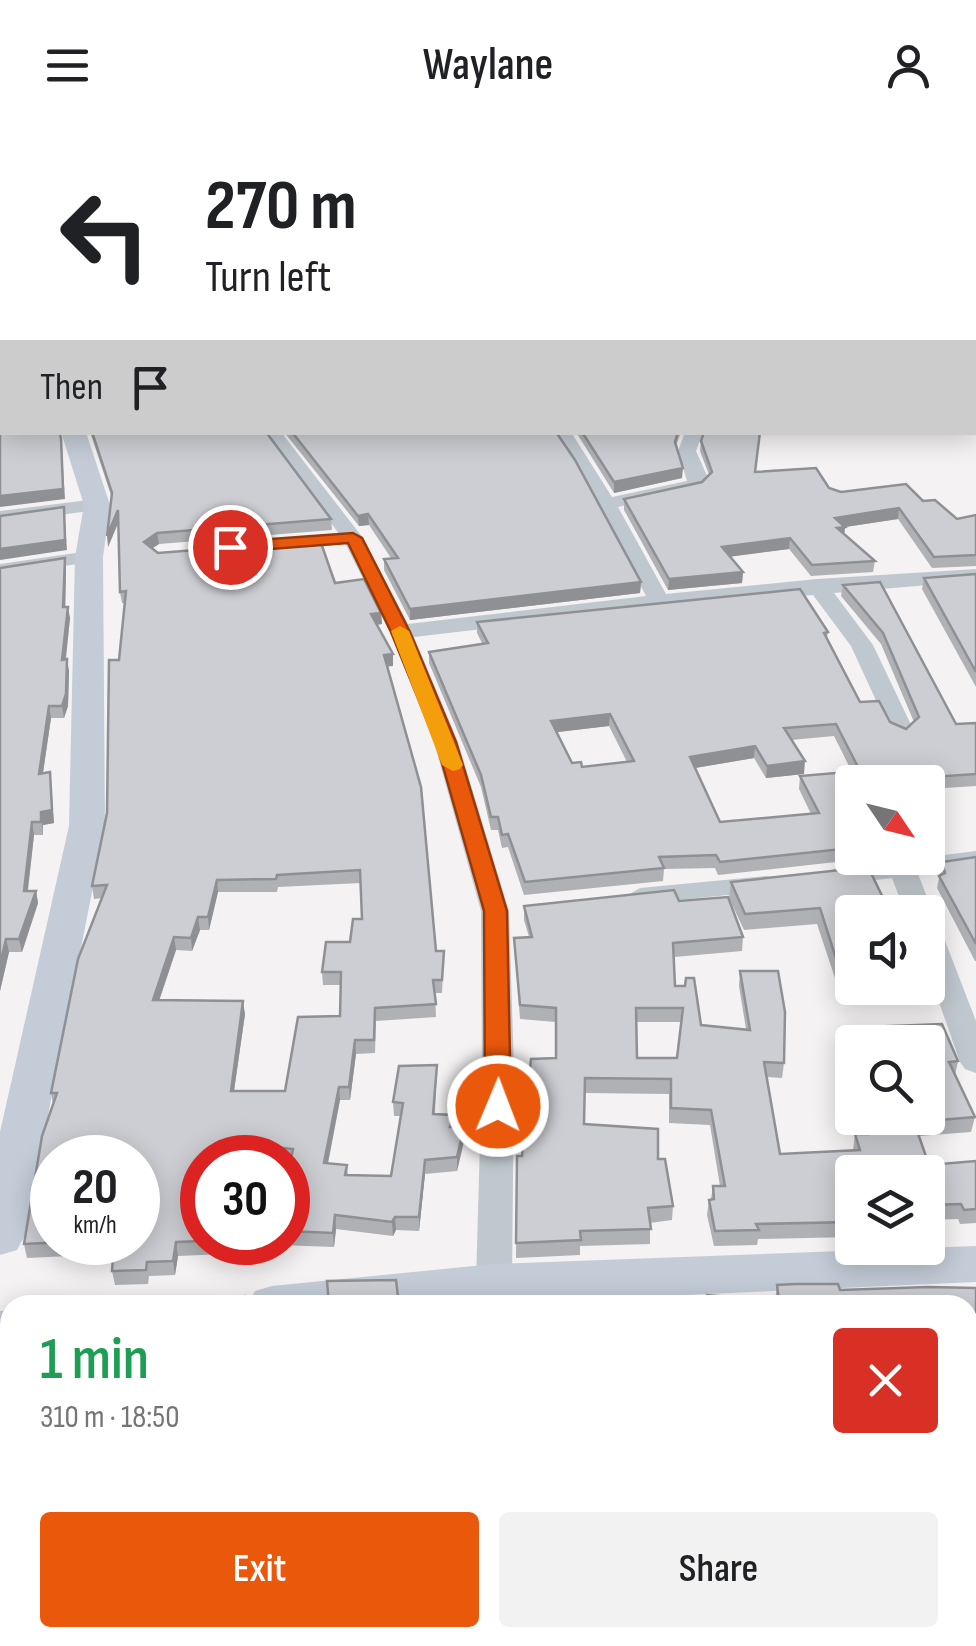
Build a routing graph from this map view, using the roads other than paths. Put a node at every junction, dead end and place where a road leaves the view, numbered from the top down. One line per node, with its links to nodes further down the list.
1 (74, 435): 6 (main road)
2 (273, 435): 8 (street)
3 (563, 435): 5 (street)
4 (693, 435): 5 (street)
5 (606, 504): 14 (street)
6 (97, 505): 7 (street); 10 (main road)
7 (0, 517)
8 (353, 538): 9 (street); 15 (street)
9 (328, 540)
10 (89, 557): 11 (street); 23 (main road)
11 (0, 570)
12 (976, 575): 13 (street)
13 (817, 585): 14 (street); 16 (street)
14 (659, 600): 15 (street)
15 (400, 632): 25 (street)
16 (902, 731)
17 (976, 860): 18 (street)
18 (945, 864)
19 (854, 875): 20 (street)
20 (612, 899)
21 (945, 979): 22 (street)
22 (976, 1062)
23 (0, 1238)
24 (976, 1264): 25 (main road)
25 (494, 1283): 26 (main road)
26 (373, 1295)

